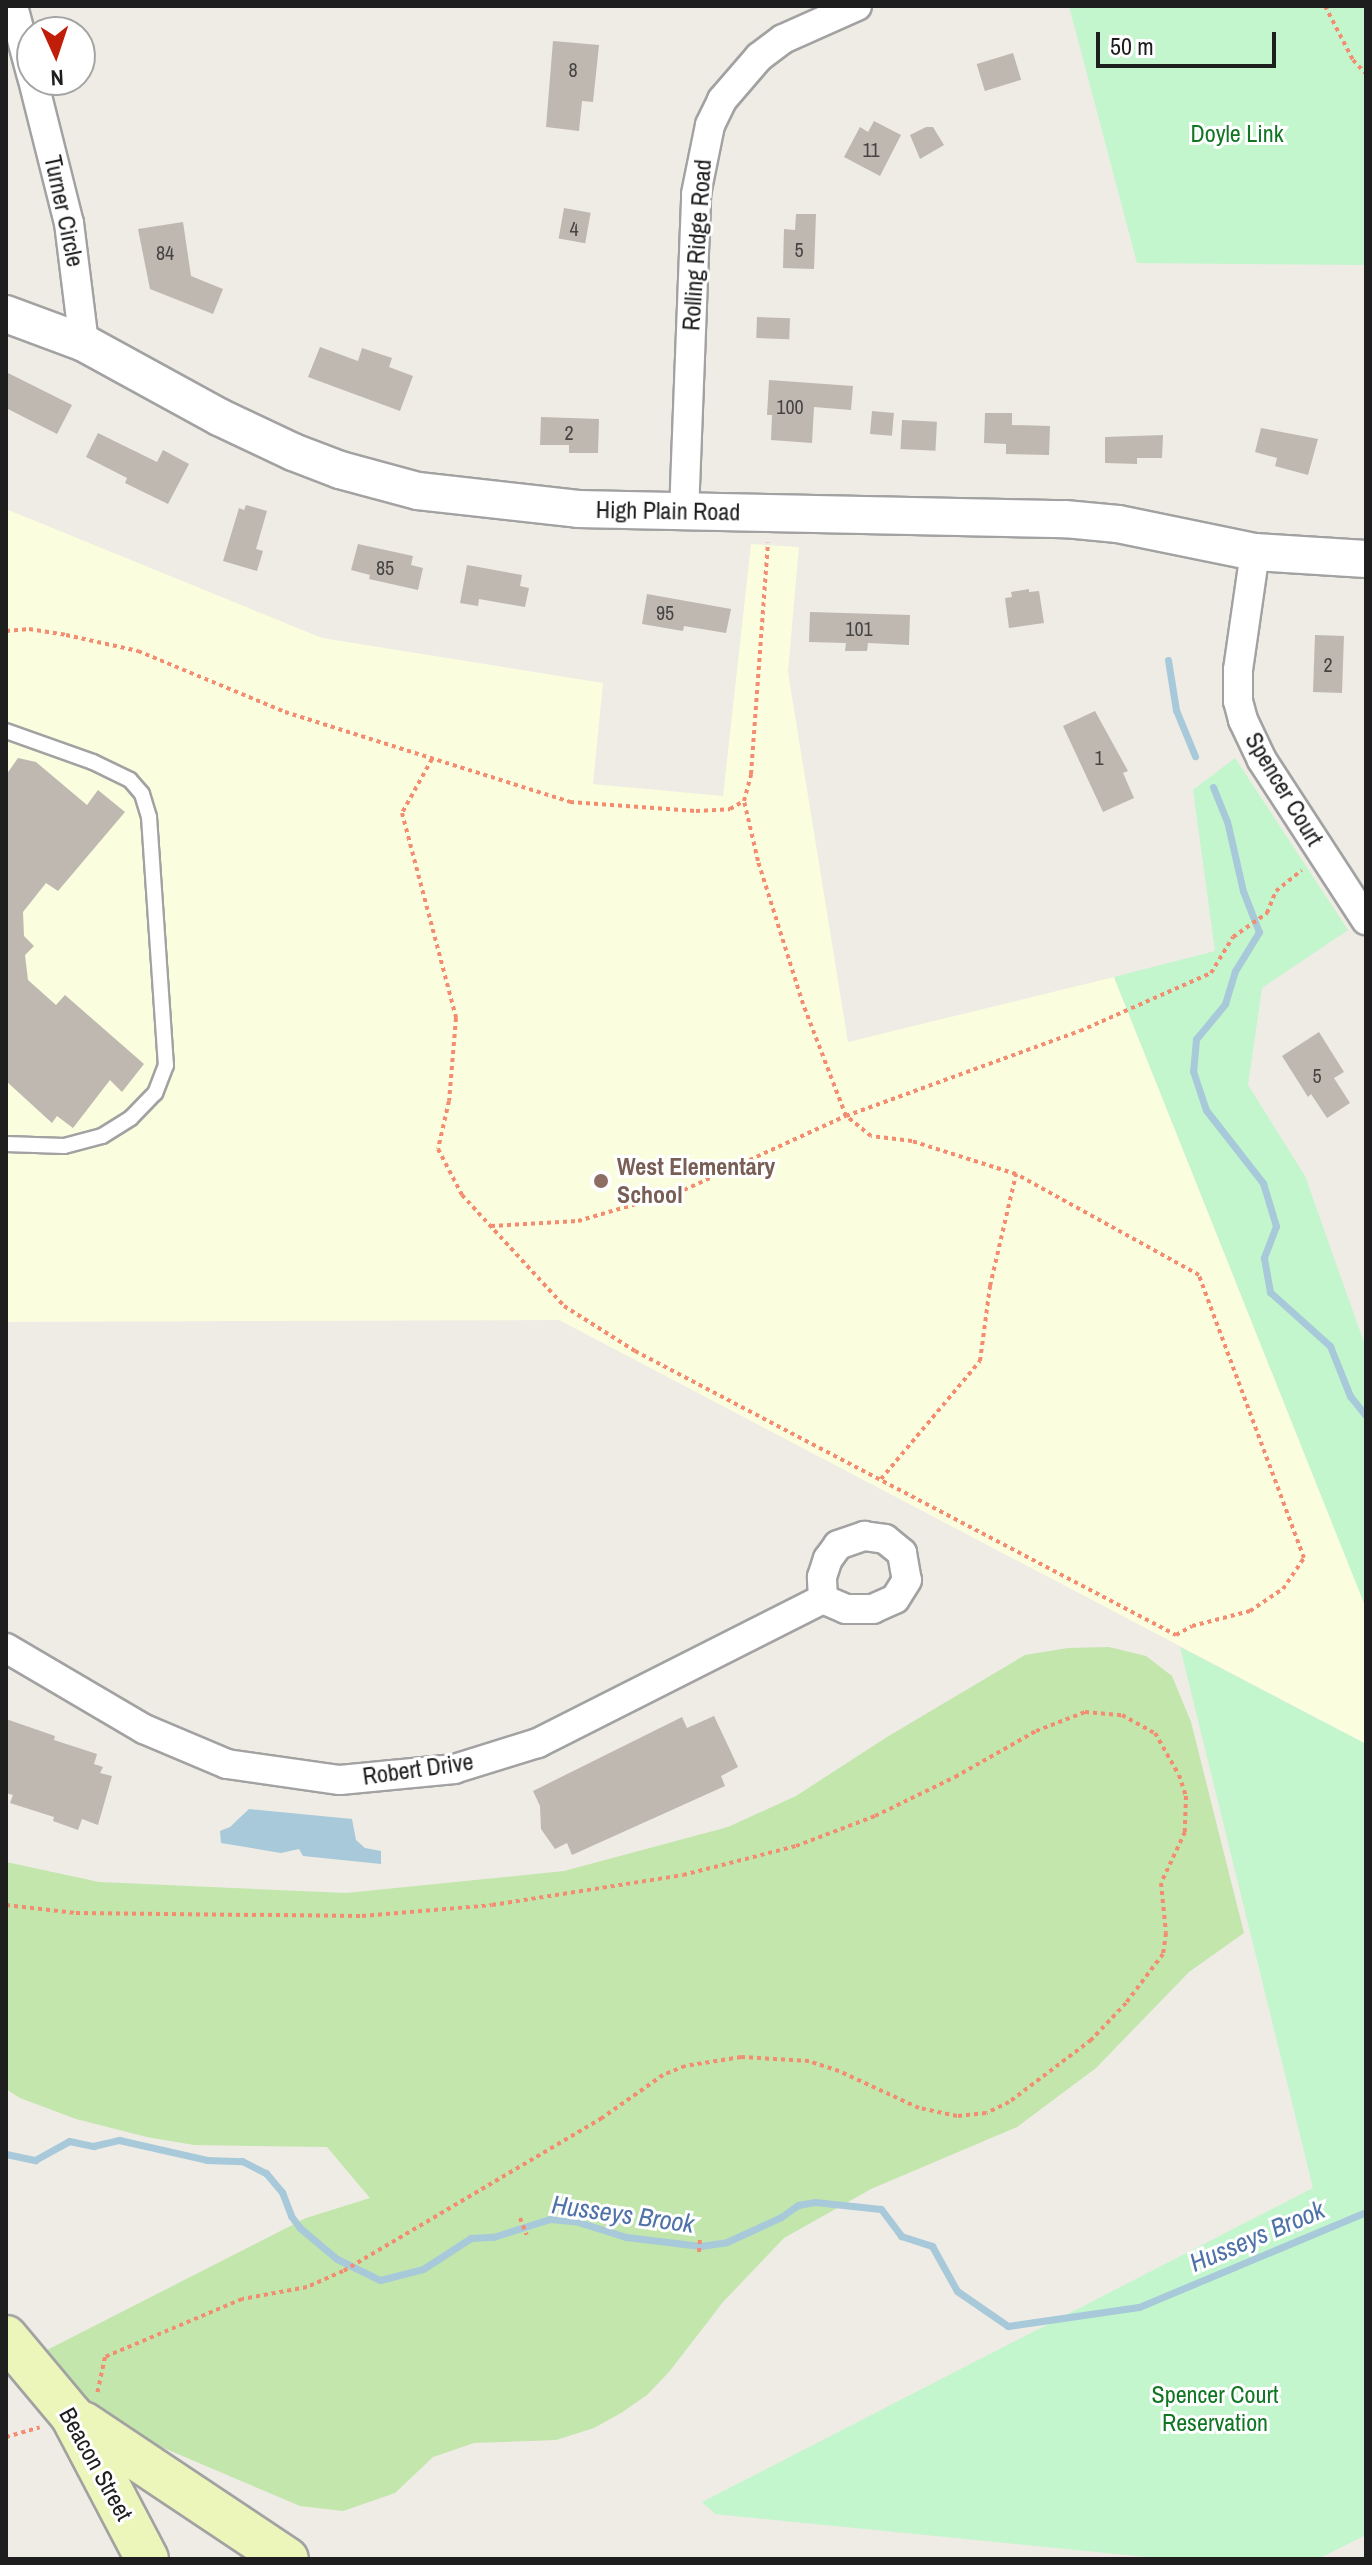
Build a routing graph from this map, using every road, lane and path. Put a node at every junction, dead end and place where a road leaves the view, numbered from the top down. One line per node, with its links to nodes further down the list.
1 (857, 6): 7 (street, Rolling Ridge Road)
2 (1325, 6): 3 (path)
3 (1366, 74)
4 (37, 96): 6 (street, Turner Circle)
5 (6, 314): 6 (street, High Plain Road)
6 (84, 343): 7 (street, High Plain Road)
7 (684, 513): 8 (street, High Plain Road)
8 (769, 513): 9 (street, High Plain Road); 14 (path)
9 (1255, 552): 10 (street, High Plain Road); 15 (street, Spencer Court)
10 (1366, 559)
11 (6, 631): 13 (path)
12 (6, 731): 18 (lane)
13 (432, 759): 14 (path); 20 (path)
14 (744, 801): 17 (path)
15 (1325, 857): 16 (street, Spencer Court); 17 (path)
16 (1366, 920)
17 (846, 1116): 19 (path); 20 (path)
18 (6, 1144)
19 (1016, 1174): 21 (path); 21 (path)
20 (491, 1226): 21 (path)
21 (881, 1479)
22 (823, 1599): 23 (street, Robert Drive)
23 (6, 1648)
24 (6, 1905): 30 (path)
25 (520, 2218): 26 (path)
26 (527, 2235)
27 (700, 2236): 28 (path)
28 (699, 2252)
29 (6, 2337): 30 (main road, Beacon Street)
30 (72, 2416): 31 (path); 32 (main road, Beacon Street); 33 (main road)
31 (6, 2437)
32 (147, 2559)
33 (287, 2559)

